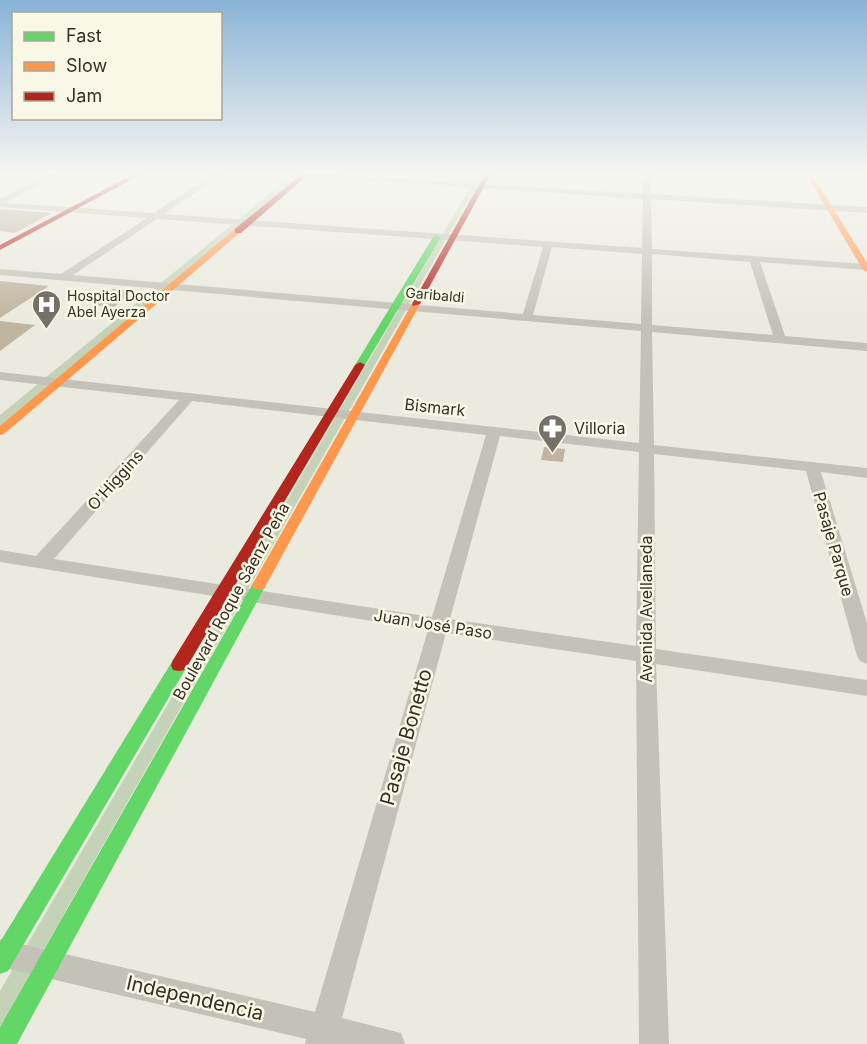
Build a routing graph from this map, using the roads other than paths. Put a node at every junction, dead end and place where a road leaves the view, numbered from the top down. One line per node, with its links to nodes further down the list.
1 (49, 223): 13 (street)
2 (53, 223): 15 (street)
3 (146, 223): 19 (street)
4 (239, 223): 5 (street)
5 (242, 223): 10 (street); 20 (street); 21 (street)
6 (447, 223): 10 (street, Boulevard Roque Sáenz Peña)
7 (460, 223): 11 (street, Boulevard Roque Sáenz Peña)
8 (647, 223): 14 (street, Avenida Avellaneda)
9 (838, 223): 17 (street)
10 (438, 236): 11 (street); 22 (street, Boulevard Roque Sáenz Peña)
11 (454, 237): 12 (street); 23 (street, Boulevard Roque Sáenz Peña)
12 (548, 244): 14 (street); 24 (street)
13 (0, 248)
14 (648, 251): 16 (street); 25 (street, Avenida Avellaneda)
15 (0, 255)
16 (754, 259): 17 (street); 26 (street)
17 (866, 268)
18 (0, 272): 19 (street, Garibaldi)
19 (64, 277): 20 (street, Garibaldi)
20 (159, 285): 21 (street, Garibaldi); 29 (street)
21 (174, 287): 22 (street, Garibaldi); 30 (street)
22 (396, 306): 23 (street, Garibaldi); 32 (street, Boulevard Roque Sáenz Peña)
23 (416, 308): 24 (street, Garibaldi); 34 (street, Boulevard Roque Sáenz Peña)
24 (527, 318): 25 (street, Garibaldi)
25 (646, 328): 26 (street, Garibaldi); 37 (street, Avenida Avellaneda)
26 (780, 340): 27 (street, Garibaldi)
27 (867, 347)
28 (0, 376): 29 (street, Bismark)
29 (42, 381): 30 (street, Bismark); 33 (street)
30 (59, 382): 31 (street, Bismark); 36 (street)
31 (189, 398): 32 (street, Bismark); 41 (street, O'Higgins)
32 (332, 414): 34 (street, Bismark); 42 (street, Boulevard Roque Sáenz Peña)
33 (0, 415)
34 (354, 416): 35 (street, Bismark); 43 (street, Boulevard Roque Sáenz Peña)
35 (494, 431): 37 (street, Bismark); 44 (street, Pasaje Bonetto)
36 (0, 432)
37 (646, 448): 38 (street, Bismark); 45 (street, Avenida Avellaneda)
38 (812, 466): 39 (street, Bismark); 46 (street, Pasaje Parque)
39 (867, 472)
40 (0, 556): 41 (street, Juan José Paso)
41 (41, 562): 42 (street, Juan José Paso)
42 (224, 592): 43 (street, Juan José Paso); 48 (street, Boulevard Roque Sáenz Peña)
43 (252, 597): 44 (street, Juan José Paso); 49 (street, Boulevard Roque Sáenz Peña)
44 (437, 624): 45 (street, Juan José Paso); 50 (street, Pasaje Bonetto)
45 (646, 656): 47 (street, Juan José Paso); 53 (street, Avenida Avellaneda)
46 (867, 656)
47 (867, 688)
48 (2, 957): 49 (street, Independencia)
49 (48, 964): 50 (street, Independencia); 51 (street, Boulevard Roque Sáenz Peña)
50 (322, 1036): 52 (street, Independencia)
51 (4, 1044)
52 (390, 1044)
53 (654, 1044)

